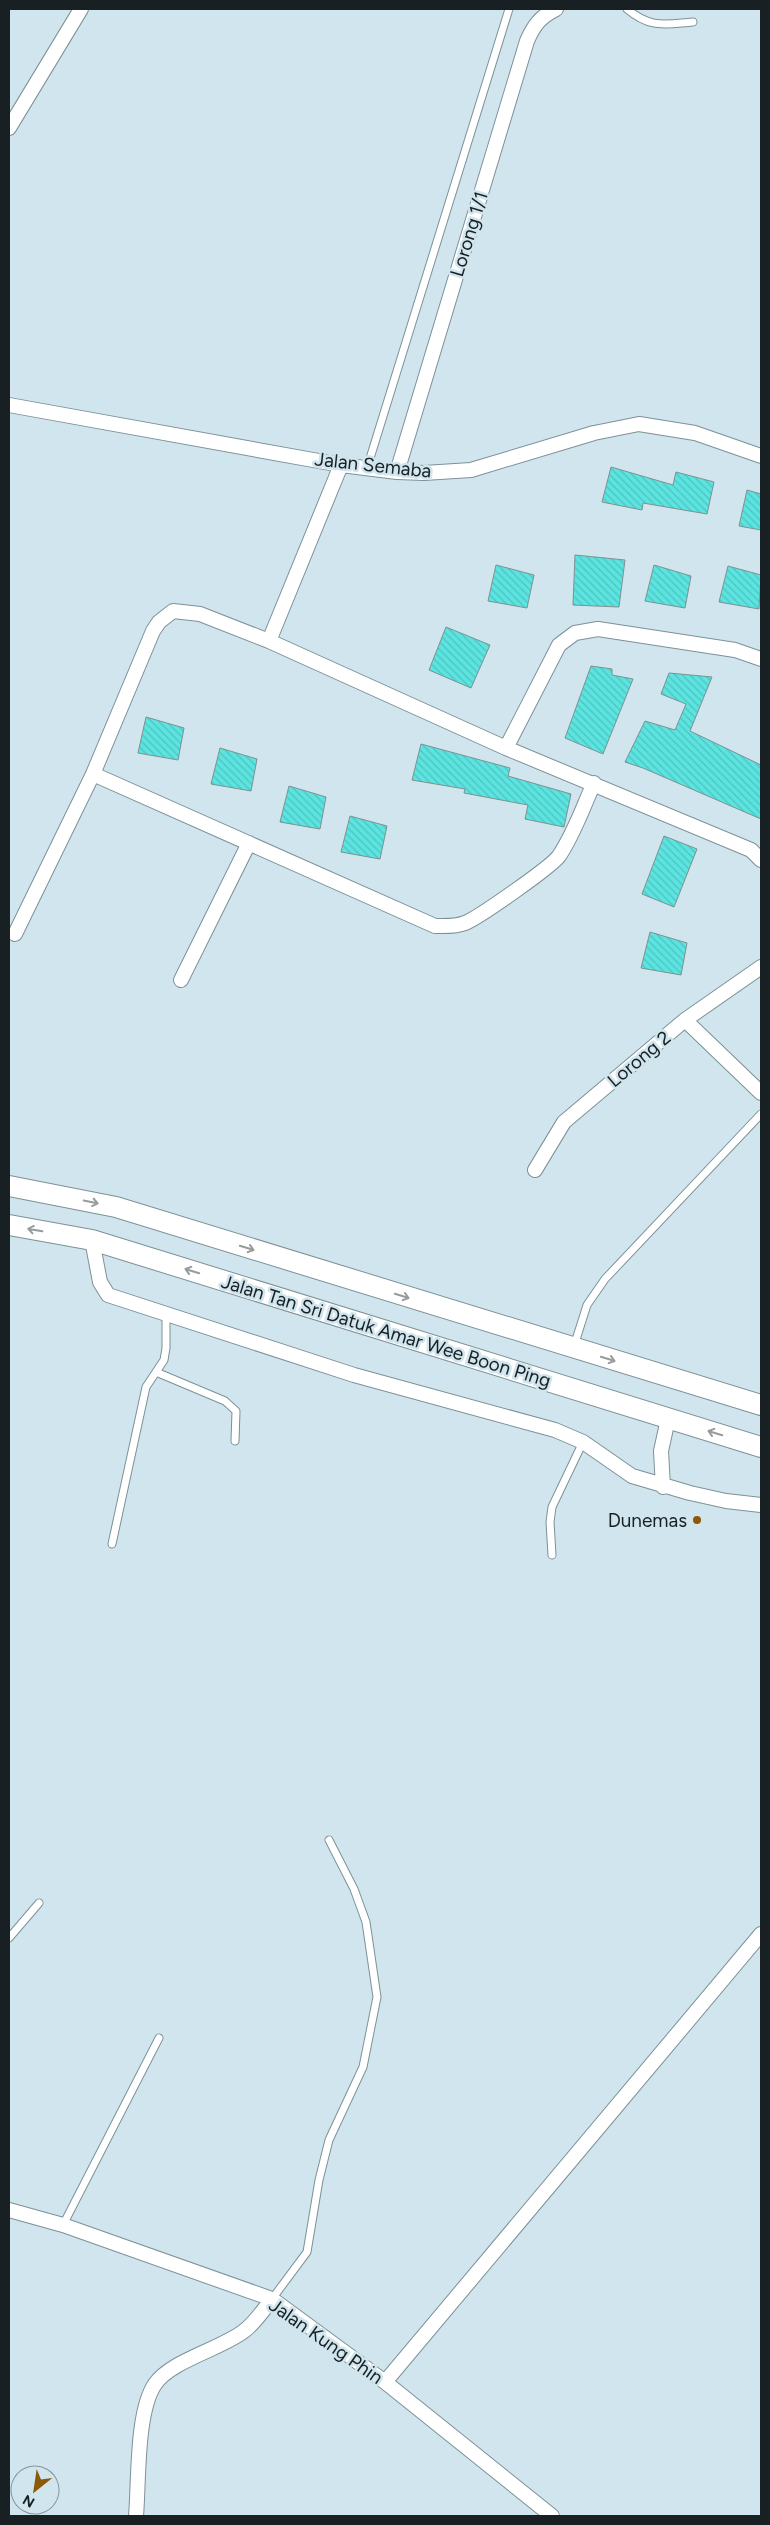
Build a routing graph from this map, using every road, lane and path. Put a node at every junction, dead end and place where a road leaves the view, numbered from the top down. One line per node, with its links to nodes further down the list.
1 (81, 9): 6 (street)
2 (509, 9): 10 (lane)
3 (556, 9): 11 (street, Lorong 1/1)
4 (627, 9): 5 (lane)
5 (694, 22)
6 (9, 128)
7 (9, 405): 9 (street, Jalan Semaba)
8 (761, 456): 11 (street, Jalan Semaba)
9 (341, 465): 10 (street, Jalan Semaba); 12 (street)
10 (366, 468): 11 (street, Jalan Semaba)
11 (397, 472)
12 (268, 641): 14 (street); 15 (street)
13 (761, 659): 14 (street)
14 (506, 748): 16 (street)
15 (93, 774): 17 (street); 19 (street)
16 (594, 783): 17 (street); 18 (street)
17 (248, 843): 21 (street)
18 (761, 860)
19 (15, 934)
20 (761, 967): 22 (street, Lorong 2)
21 (181, 980)
22 (685, 1020): 23 (street); 25 (street, Lorong 2)
23 (761, 1093)
24 (761, 1114): 30 (lane)
25 (535, 1170)
26 (9, 1186): 30 (main road, Jalan Tan Sri Datuk Amar Wee Boon Ping, one-way to 30)
27 (9, 1225): 28 (main road, Jalan Tan Sri Datuk Amar Wee Boon Ping, one-way to 27)
28 (92, 1240): 29 (street); 33 (main road, Jalan Tan Sri Datuk Amar Wee Boon Ping, one-way to 28)
29 (166, 1315): 31 (lane); 35 (street)
30 (573, 1348): 32 (main road, Jalan Tan Sri Datuk Amar Wee Boon Ping, one-way to 32)
31 (156, 1372): 34 (lane); 39 (lane)
32 (761, 1405)
33 (668, 1419): 36 (main road, Jalan Tan Sri Datuk Amar Wee Boon Ping, one-way to 33); 37 (street)
34 (235, 1440)
35 (583, 1442): 37 (street); 40 (lane)
36 (761, 1447)
37 (663, 1487): 38 (street)
38 (761, 1505)
39 (112, 1544)
40 (552, 1554)
41 (329, 1840): 48 (lane)
42 (39, 1903): 44 (lane)
43 (761, 1934): 49 (street)
44 (9, 1938)
45 (159, 2038): 47 (lane)
46 (9, 2210): 47 (street, Jalan Kung Phin)
47 (63, 2225): 48 (street, Jalan Kung Phin)
48 (272, 2299): 49 (street, Jalan Kung Phin); 50 (street)
49 (384, 2382): 51 (street, Jalan Kung Phin)
50 (136, 2516)
51 (552, 2516)

